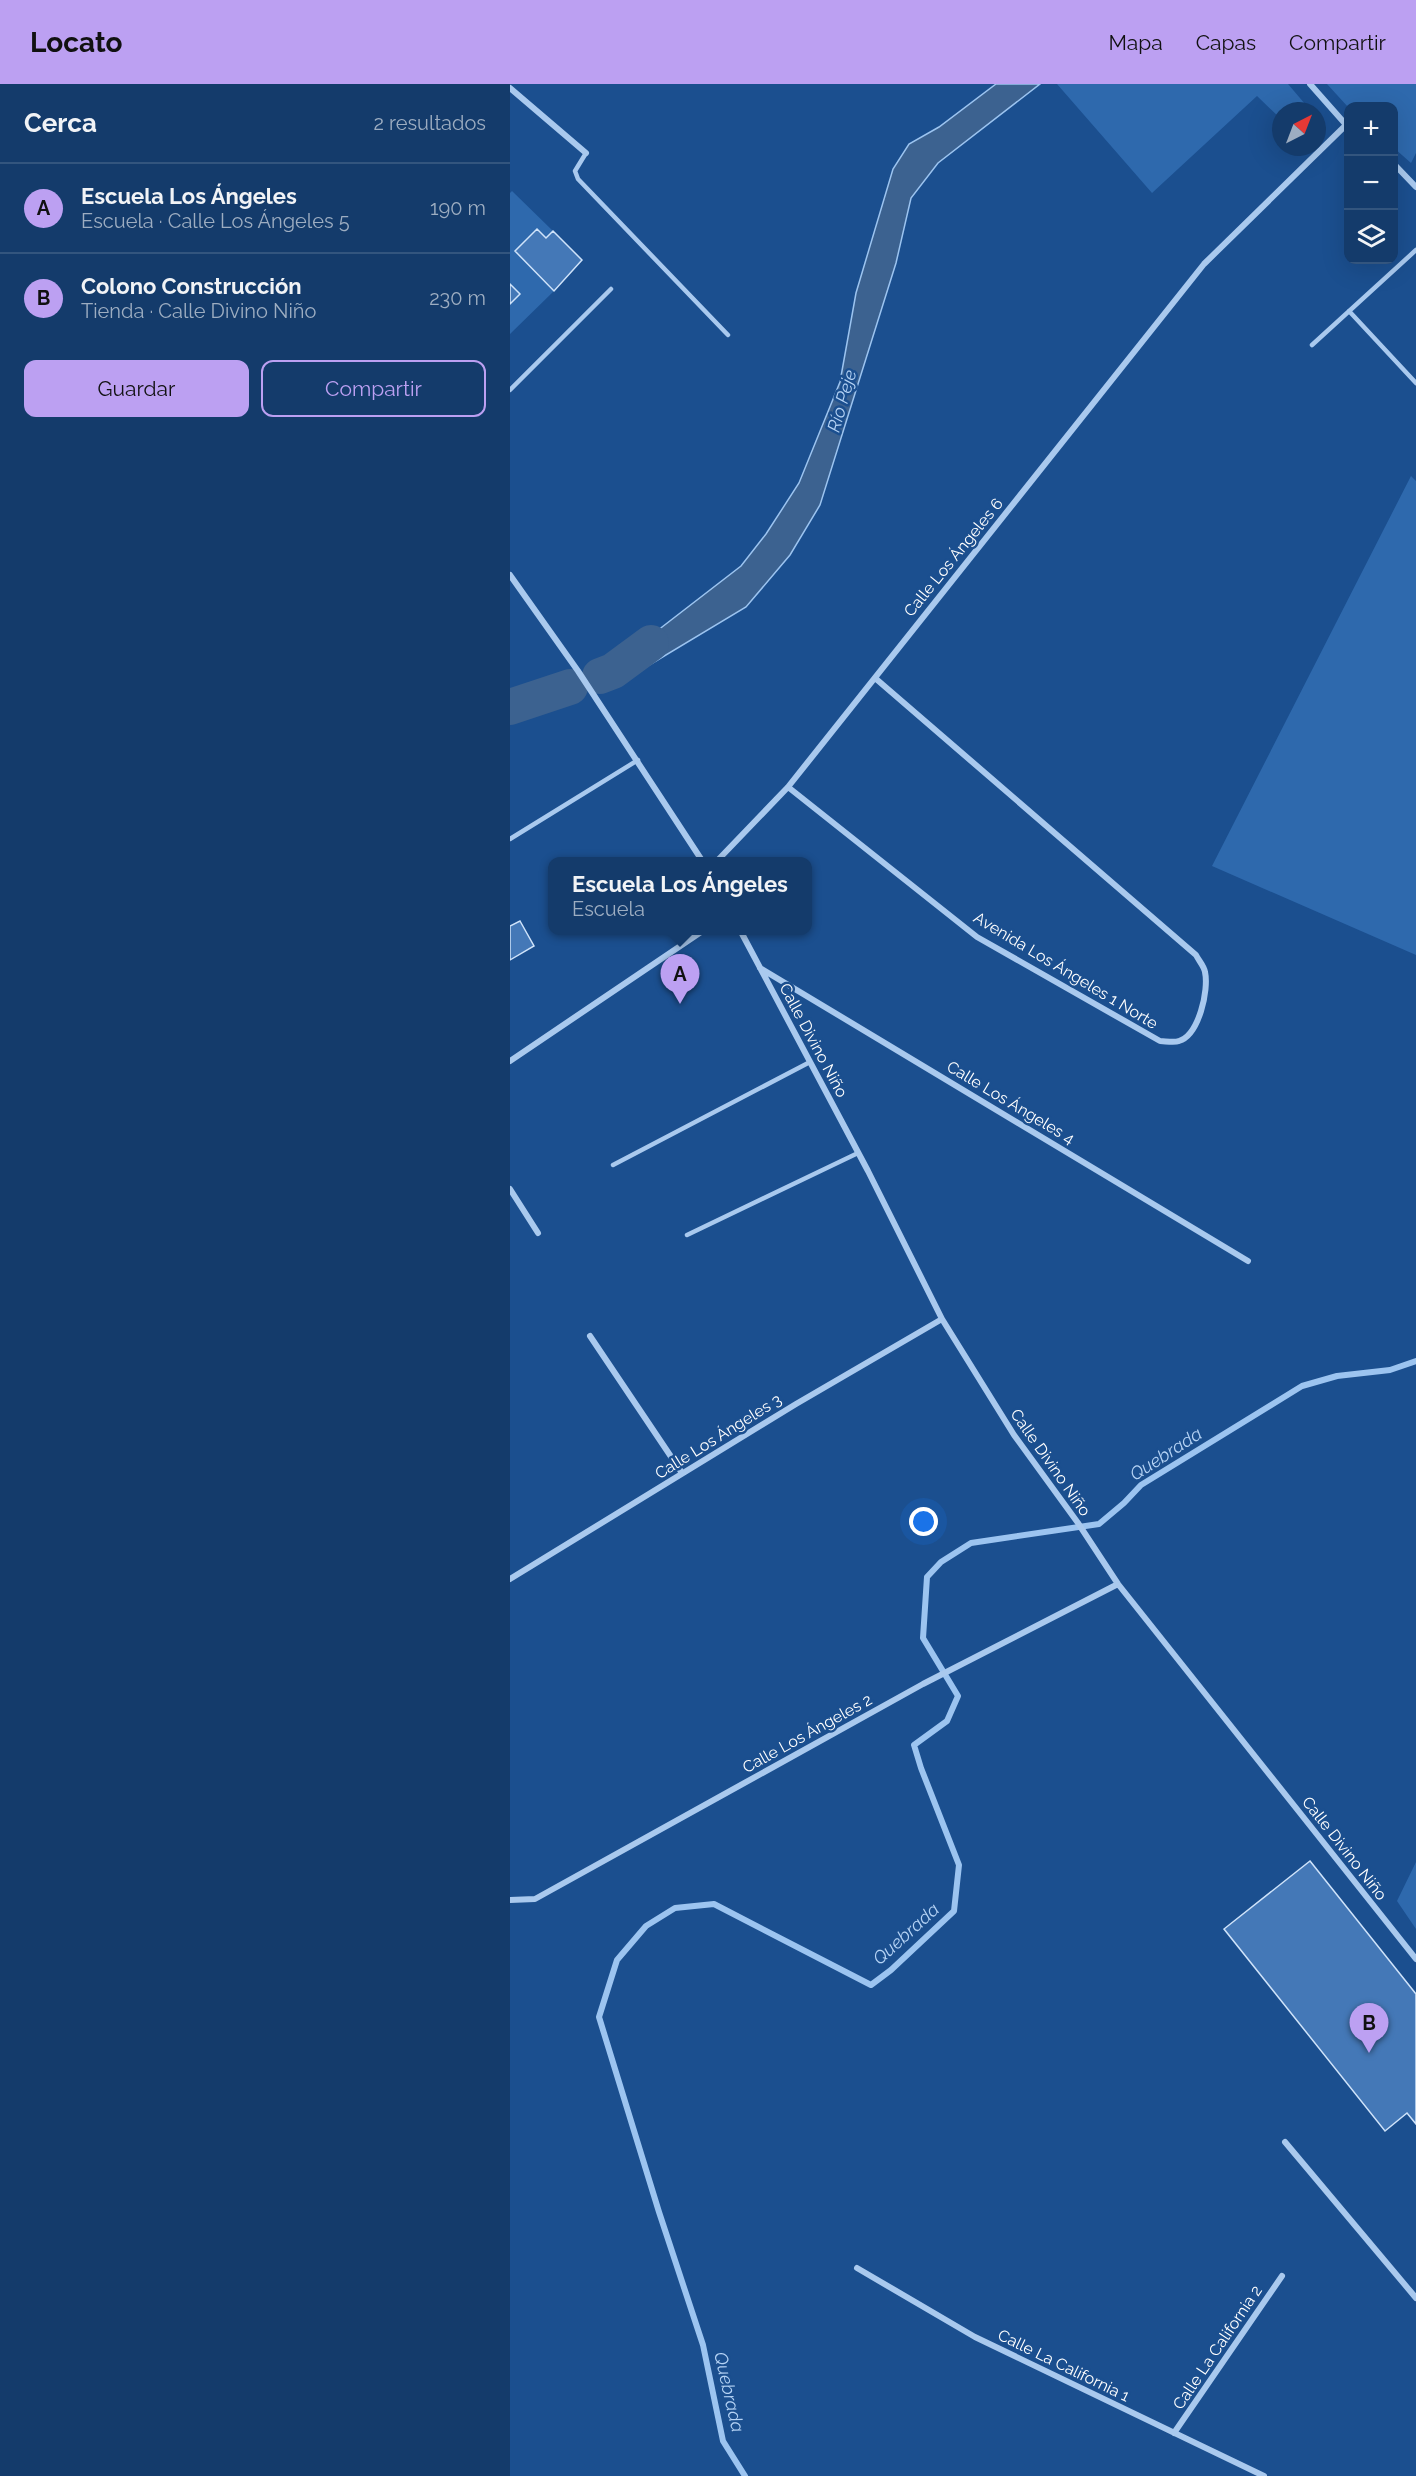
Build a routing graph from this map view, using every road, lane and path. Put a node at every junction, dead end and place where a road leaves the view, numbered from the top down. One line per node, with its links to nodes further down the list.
1 (1310, 84): 3 (street)
2 (510, 88): 5 (street)
3 (1344, 123)
4 (1344, 129): 16 (street, Calle Los Ángeles 6)
5 (586, 153): 11 (lane)
6 (1398, 168): 7 (street)
7 (1416, 187)
8 (1416, 250): 10 (lane)
9 (611, 289): 14 (lane)
10 (1349, 311): 12 (lane); 13 (lane)
11 (728, 335)
12 (1312, 345)
13 (1416, 383)
14 (510, 390)
15 (510, 575): 17 (street)
16 (875, 678): 18 (street, Calle Los Ángeles 6); 18 (street, Avenida Los Ángeles 1 Norte)
17 (638, 760): 19 (lane); 20 (street)
18 (788, 787): 21 (street, Calle Los Ángeles 6)
19 (510, 839)
20 (700, 857)
21 (720, 857)
22 (697, 935): 25 (street)
23 (743, 935): 24 (street, Calle Divino Niño)
24 (760, 967): 26 (street, Calle Divino Niño); 32 (street, Calle Los Ángeles 4)
25 (510, 1061)
26 (810, 1062): 27 (street, Calle Divino Niño); 28 (lane)
27 (858, 1153): 31 (lane); 33 (street, Calle Divino Niño)
28 (613, 1165)
29 (510, 1190): 30 (street)
30 (538, 1233)
31 (687, 1235)
32 (1248, 1261)
33 (942, 1319): 35 (street, Calle Los Ángeles 3); 37 (street, Calle Divino Niño)
34 (590, 1336): 35 (street)
35 (682, 1473): 36 (street, Calle Los Ángeles 3)
36 (510, 1579)
37 (1118, 1584): 38 (street, Calle Los Ángeles 2); 39 (street, Calle Divino Niño)
38 (510, 1900)
39 (1416, 1959)
40 (1286, 2142): 43 (street)
41 (856, 2268): 44 (street, Calle La California 1)
42 (1282, 2276): 44 (street, Calle La California 2)
43 (1416, 2298)
44 (1174, 2433): 45 (street, Calle La California 1)
45 (1264, 2476)

